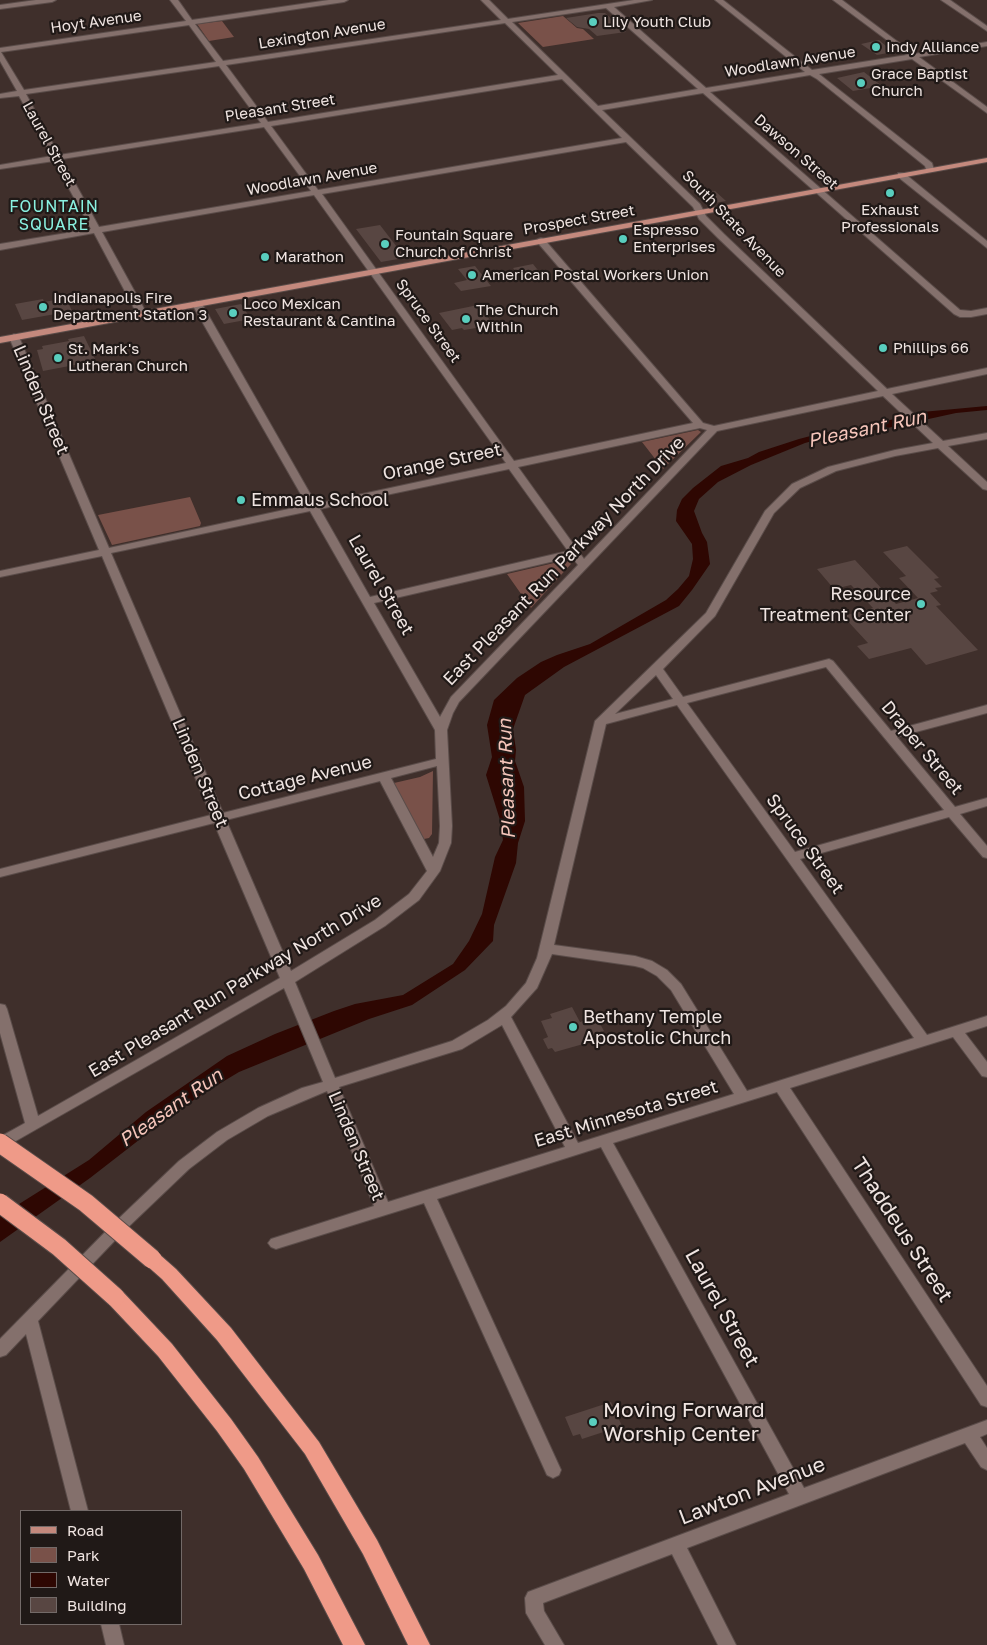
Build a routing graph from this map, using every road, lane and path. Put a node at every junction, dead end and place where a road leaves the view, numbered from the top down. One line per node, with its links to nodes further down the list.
1 (52, 0): 10 (street)
2 (174, 0): 12 (street, Spruce Street)
3 (344, 0): 12 (street, Hoyt Avenue)
4 (485, 0): 11 (street, South State Avenue)
5 (648, 0): 9 (street, Lexington Avenue)
6 (719, 0): 18 (street)
7 (837, 0): 16 (street)
8 (949, 0): 13 (street)
9 (608, 6): 11 (street, Lexington Avenue); 20 (street, Dawson Street)
10 (0, 7)
11 (506, 21): 17 (street, Lexington Avenue); 19 (street, South State Avenue)
12 (190, 22): 15 (street, Hoyt Avenue); 17 (street, Spruce Street)
13 (987, 29)
14 (987, 44): 16 (street, Woodlawn Avenue)
15 (0, 52): 21 (street, Laurel Street)
16 (913, 56): 18 (street, Woodlawn Avenue); 24 (street)
17 (220, 63): 21 (street, Lexington Avenue); 25 (street, Spruce Street)
18 (811, 73): 20 (street, Woodlawn Avenue); 30 (street)
19 (565, 76): 23 (street, South State Avenue); 25 (street, Pleasant Street)
20 (704, 90): 23 (street, Woodlawn Avenue); 32 (street, Dawson Street)
21 (21, 93): 22 (street, Lexington Avenue); 27 (street, Laurel Street)
22 (0, 96)
23 (598, 108): 26 (street, South State Avenue)
24 (987, 111)
25 (266, 124): 27 (street, Pleasant Street); 33 (street, Spruce Street)
26 (628, 139): 33 (street, Woodlawn Avenue); 34 (street, South State Avenue)
27 (57, 158): 29 (street, Pleasant Street); 35 (street, Laurel Street)
28 (987, 160): 30 (main road, Prospect Street)
29 (0, 167)
30 (930, 170): 31 (main road, Prospect Street)
31 (901, 175): 32 (main road, Prospect Street); 37 (street)
32 (818, 190): 34 (main road, Prospect Street); 41 (street, Dawson Street)
33 (316, 192): 35 (street, Woodlawn Avenue); 39 (street, Spruce Street)
34 (700, 212): 36 (main road, Prospect Street); 46 (street, South State Avenue)
35 (96, 230): 38 (street, Woodlawn Avenue); 42 (street, Laurel Street)
36 (541, 241): 39 (main road, Prospect Street); 47 (street)
37 (987, 245)
38 (0, 247)
39 (373, 272): 40 (main road, Prospect Street); 51 (street, Spruce Street)
40 (197, 304): 42 (main road, Prospect Street); 53 (street, Laurel Street)
41 (987, 311)
42 (142, 314): 43 (main road, Prospect Street)
43 (14, 337): 44 (main road, Prospect Street); 54 (street, Linden Street)
44 (0, 340)
45 (987, 371): 46 (street)
46 (885, 393): 48 (street); 50 (street, South State Avenue)
47 (700, 425): 48 (street, Orange Street); 51 (street, Orange Street)
48 (714, 429): 56 (street, East Pleasant Run Parkway North Drive)
49 (987, 436): 50 (street)
50 (941, 444): 52 (street, South State Avenue); 59 (street)
51 (511, 465): 53 (street, Orange Street); 55 (street, Spruce Street)
52 (984, 481)
53 (314, 508): 54 (street, Orange Street); 58 (street, Laurel Street)
54 (105, 552): 57 (street, Orange Street); 69 (street, Linden Street)
55 (575, 553): 56 (street, Spruce Street); 58 (street)
56 (584, 566): 63 (street, East Pleasant Run Parkway North Drive)
57 (0, 574)
58 (368, 601): 63 (street, Laurel Street)
59 (656, 669): 60 (street, Spruce Street); 62 (street)
60 (680, 701): 62 (street); 64 (street, Draper Street); 71 (street, Spruce Street)
61 (987, 709): 64 (street)
62 (601, 721): 74 (street)
63 (441, 730): 65 (street, East Pleasant Run Parkway North Drive)
64 (889, 735): 68 (street, Draper Street)
65 (443, 761): 66 (street, Cottage Avenue); 72 (street, East Pleasant Run Parkway North Drive)
66 (384, 776): 69 (street, Cottage Avenue); 72 (street)
67 (987, 802): 68 (street)
68 (952, 812): 70 (street, Draper Street); 71 (street)
69 (219, 818): 73 (street, Cottage Avenue); 75 (street, Linden Street)
70 (987, 854)
71 (792, 857): 80 (street, Spruce Street)
72 (434, 871): 75 (street, East Pleasant Run Parkway North Drive)
73 (0, 873)
74 (546, 949): 77 (street); 84 (street)
75 (287, 980): 82 (street, Linden Street); 85 (street, East Pleasant Run Parkway North Drive)
76 (0, 1009): 85 (street)
77 (504, 1016): 82 (street); 88 (street)
78 (987, 1021): 79 (street, East Minnesota Street)
79 (955, 1030): 80 (street, East Minnesota Street); 81 (street)
80 (923, 1040): 83 (street, East Minnesota Street)
81 (987, 1072)
82 (330, 1085): 91 (street, Linden Street); 93 (street)
83 (780, 1085): 84 (street, East Minnesota Street); 95 (street, Thaddeus Street)
84 (743, 1097): 86 (street, East Minnesota Street)
85 (33, 1125): 87 (street, East Pleasant Run Parkway North Drive)
86 (604, 1140): 88 (street, East Minnesota Street); 100 (street, Laurel Street)
87 (0, 1144): 106 (highway, bridge)
88 (574, 1150): 89 (street, East Minnesota Street)
89 (428, 1195): 91 (street, East Minnesota Street); 99 (street)
90 (0, 1203): 105 (highway, bridge)
91 (383, 1209): 92 (street, East Minnesota Street)
92 (276, 1243)
93 (30, 1321): 94 (street); 101 (street)
94 (0, 1350)
95 (987, 1400)
96 (987, 1427): 97 (street, Lawton Avenue)
97 (968, 1434): 98 (street); 100 (street, Lawton Avenue)
98 (987, 1462)
99 (553, 1470)
100 (800, 1497): 102 (street, Lawton Avenue)
101 (80, 1510)
102 (676, 1544): 107 (street, Lawton Avenue); 108 (street)
103 (110, 1625): 104 (street)
104 (115, 1645)
105 (354, 1645)
106 (419, 1645)
107 (555, 1645)
108 (727, 1645)

